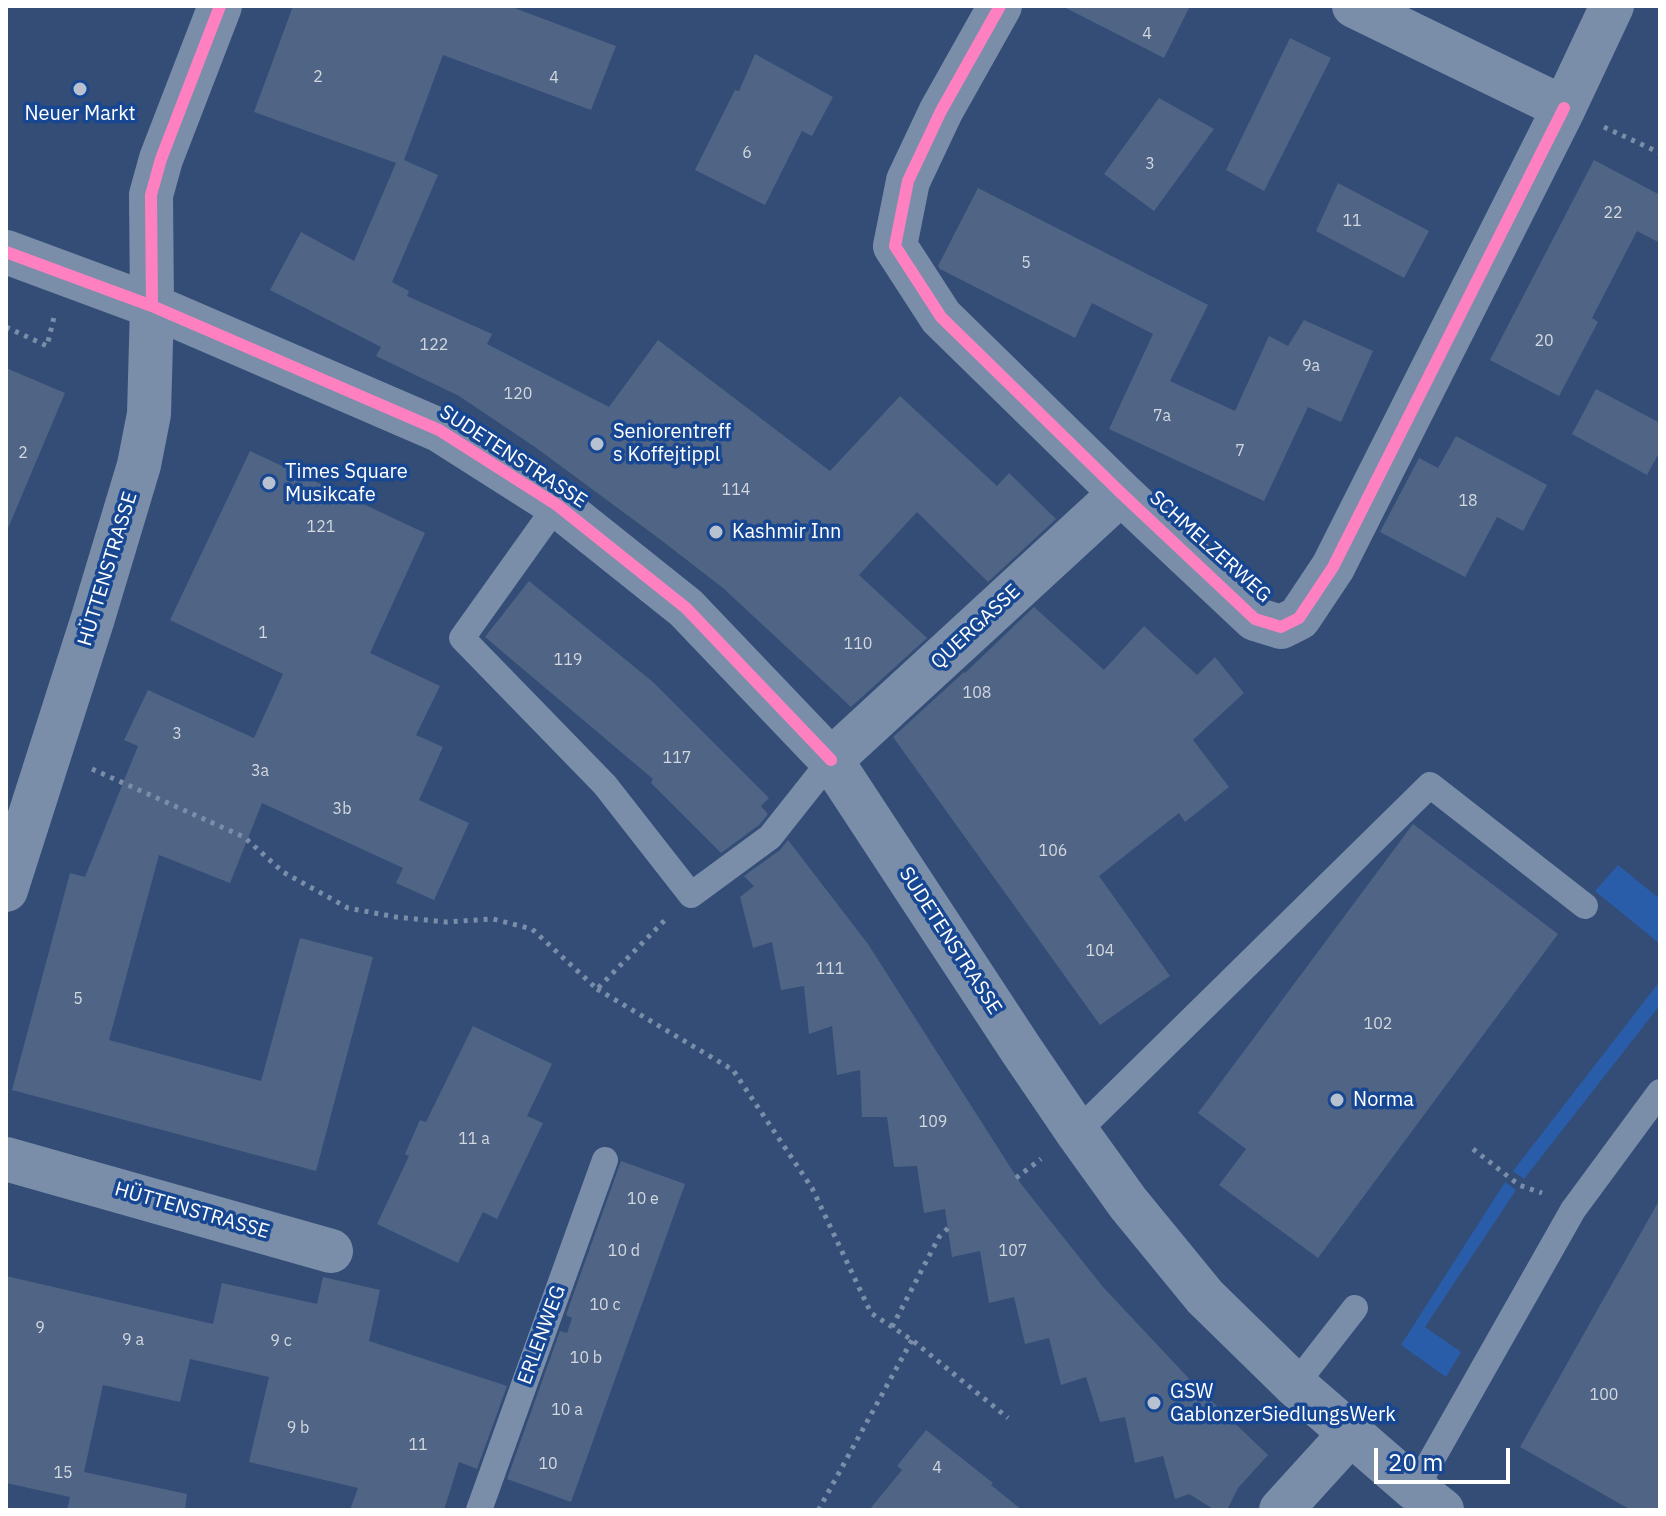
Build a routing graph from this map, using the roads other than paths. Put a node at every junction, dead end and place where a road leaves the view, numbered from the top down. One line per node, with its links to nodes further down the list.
1 (220, 6): 7 (street, HÜTTENSTRASSE)
2 (1000, 6): 8 (street, SCHMELZERWEG)
3 (1354, 6): 5 (street)
4 (1612, 6): 5 (street, SCHMELZERWEG)
5 (1564, 108): 8 (street, SCHMELZERWEG)
6 (6, 252): 7 (street, SUDETENSTRASSE)
7 (152, 306): 9 (street, SUDETENSTRASSE); 11 (street, HÜTTENSTRASSE)
8 (1121, 493): 10 (street, QUERGASSE)
9 (557, 505): 10 (street, SUDETENSTRASSE); 10 (lane)
10 (831, 760): 15 (street, SUDETENSTRASSE)
11 (16, 822): 12 (street, HÜTTENSTRASSE)
12 (6, 890)
13 (1585, 906): 15 (lane)
14 (1660, 1092): 22 (lane)
15 (1077, 1132): 20 (street, SUDETENSTRASSE)
16 (6, 1159): 18 (street, HÜTTENSTRASSE)
17 (605, 1160): 23 (lane, ERLENWEG)
18 (331, 1251)
19 (1355, 1308): 20 (lane)
20 (1295, 1385): 21 (street, SUDETENSTRASSE)
21 (1351, 1433): 22 (street, SUDETENSTRASSE); 24 (street)
22 (1428, 1500)
23 (479, 1510)
24 (1281, 1510)

